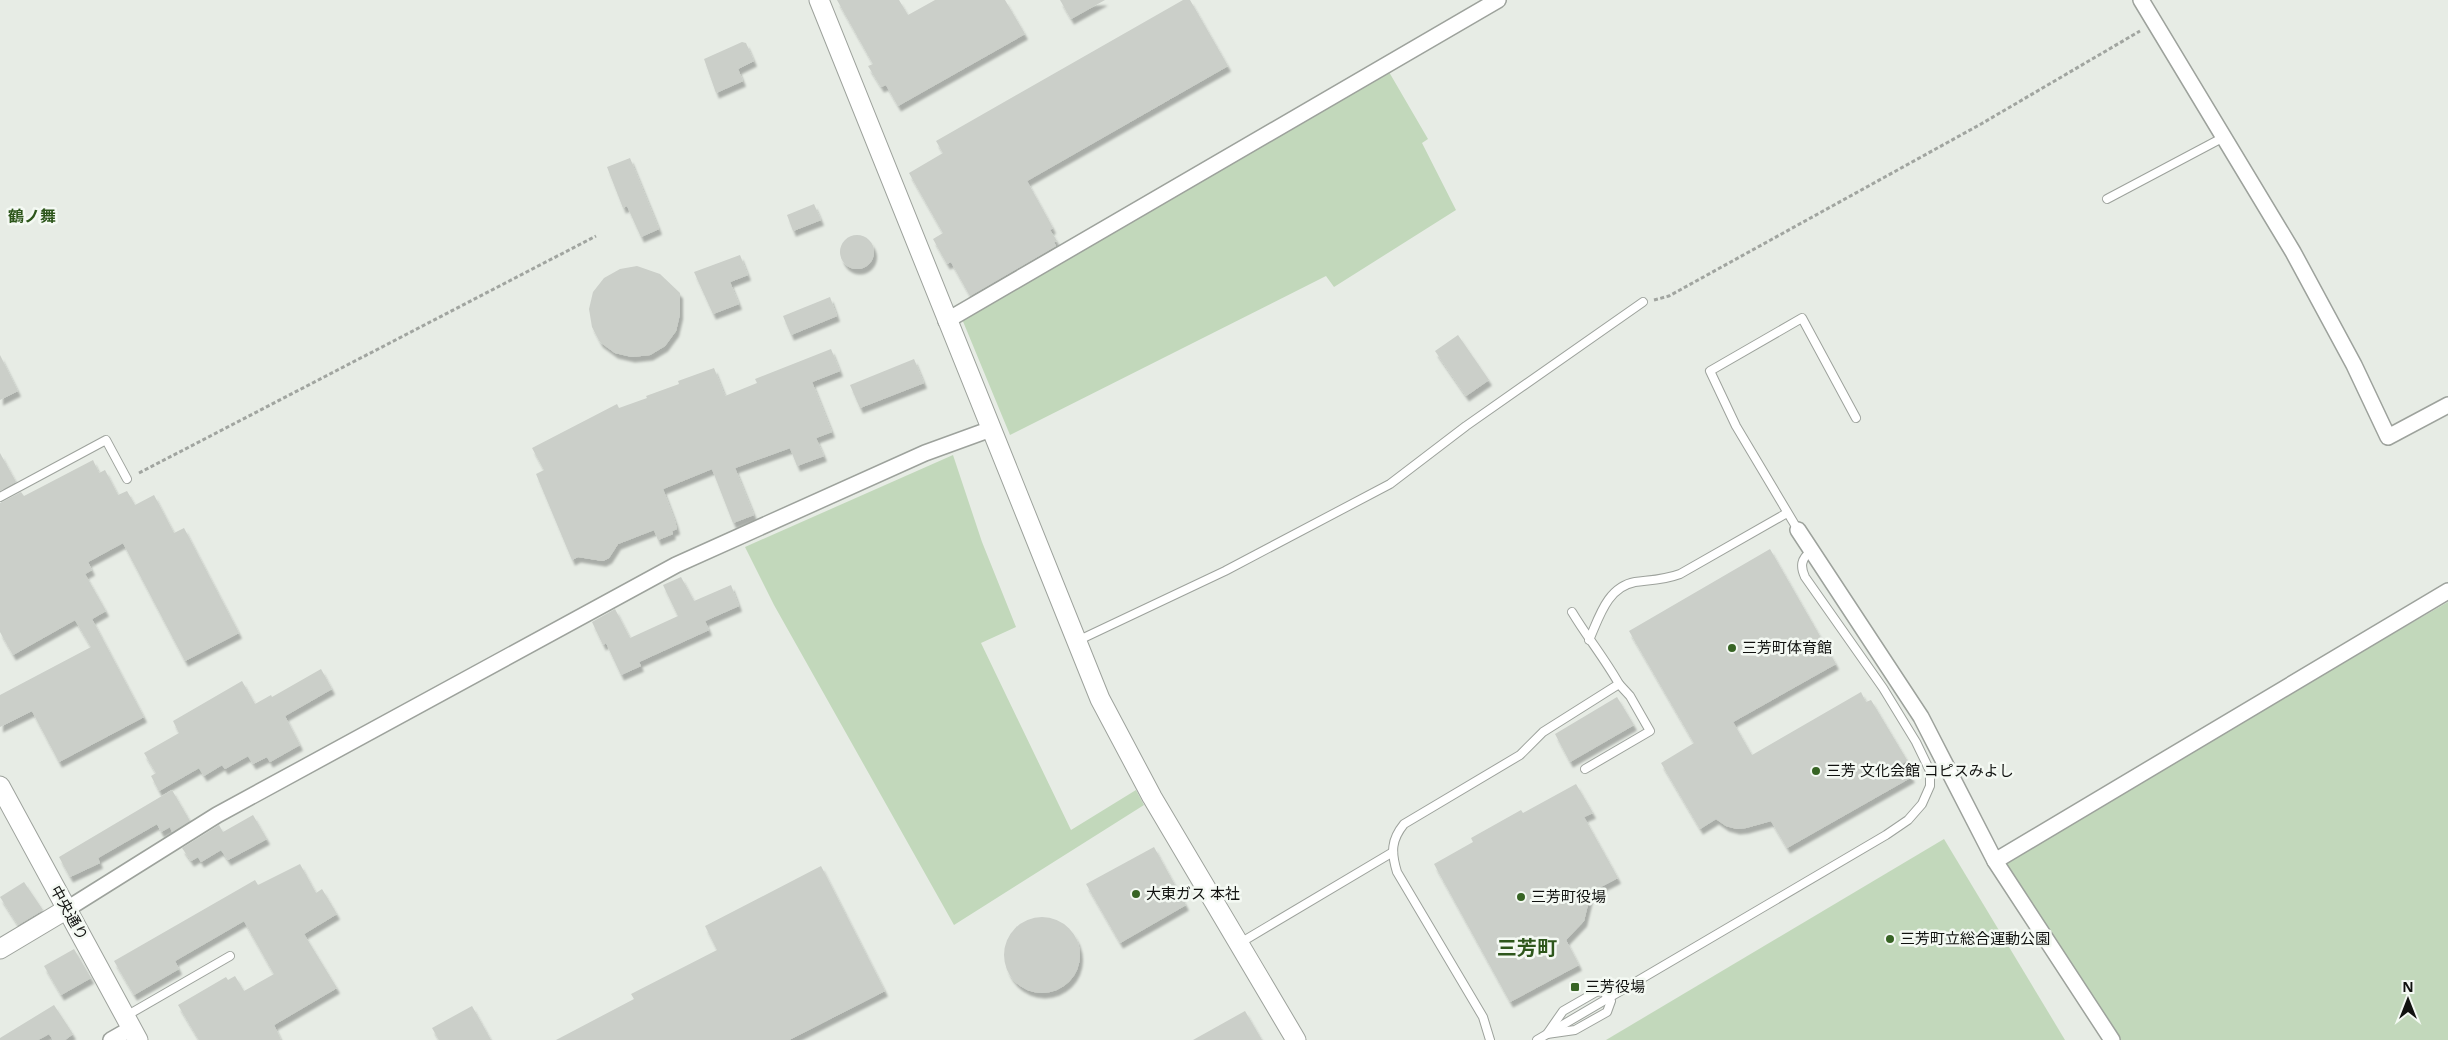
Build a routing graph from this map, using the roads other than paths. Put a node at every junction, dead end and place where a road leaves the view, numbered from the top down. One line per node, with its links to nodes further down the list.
1 (819, 0): 7 (street)
2 (1498, 0): 7 (street)
3 (2141, 0): 4 (street)
4 (2224, 137): 5 (lane); 8 (street)
5 (2107, 199)
6 (1643, 302): 19 (lane)
7 (946, 321): 10 (street)
8 (2448, 405)
9 (1856, 418): 13 (lane)
10 (991, 429): 19 (street); 25 (street)
11 (127, 479): 12 (lane)
12 (0, 497)
13 (1787, 513): 14 (lane); 18 (lane)
14 (1798, 530): 15 (street)
15 (1811, 551): 24 (street); 29 (lane)
16 (2448, 592): 24 (street)
17 (1572, 612): 18 (lane)
18 (1589, 640): 20 (lane)
19 (1076, 642): 26 (street)
20 (1619, 684): 21 (lane); 23 (lane)
21 (1585, 769)
22 (0, 786): 25 (street, 中央通り)
23 (1393, 852): 26 (lane); 34 (lane)
24 (1995, 861): 36 (street)
25 (67, 909): 27 (street); 30 (street, 中央通り)
26 (1239, 944): 33 (street)
27 (0, 950)
28 (230, 956): 30 (lane)
29 (1610, 997): 31 (lane); 31 (lane)
30 (132, 1028): 32 (street)
31 (1547, 1034): 35 (lane)
32 (111, 1040)
33 (1296, 1040)
34 (1490, 1040)
35 (1537, 1040)
36 (2112, 1040)

